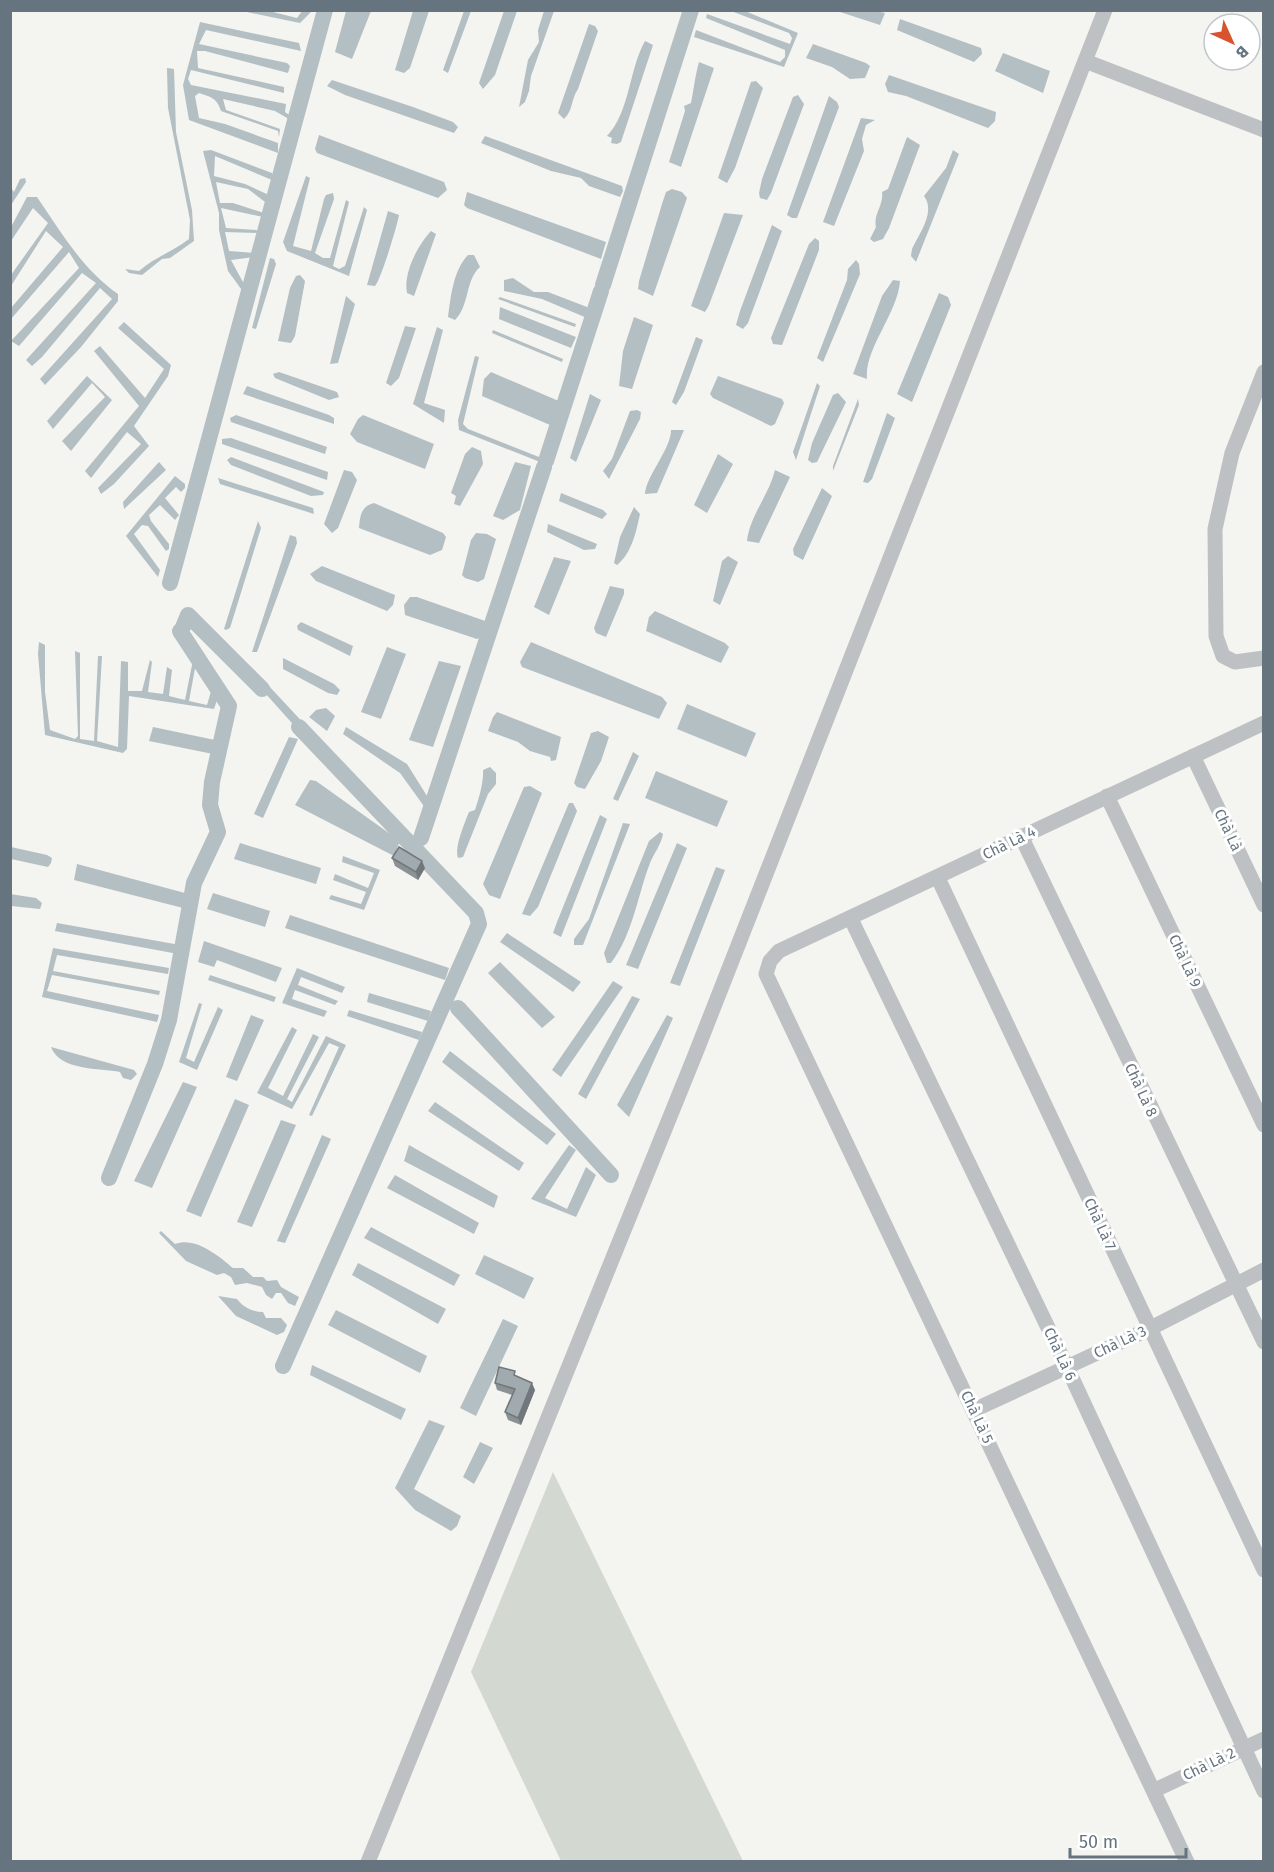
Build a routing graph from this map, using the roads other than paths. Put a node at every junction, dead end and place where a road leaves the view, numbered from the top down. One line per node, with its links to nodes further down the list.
1 (1105, 10): 2 (street)
2 (1085, 61): 3 (street); 26 (street)
3 (1263, 129)
4 (1263, 372): 5 (street)
5 (1263, 658)
6 (1263, 723): 7 (street, Chà Là 4)
7 (1193, 756): 8 (street, Chà Là 4); 11 (street, Chà Là)
8 (1107, 796): 9 (street, Chà Là 4); 14 (street, Chà Là 9)
9 (1021, 836): 10 (street, Chà Là 4); 16 (street, Chà Là 8)
10 (939, 878): 12 (street, Chà Là 4); 17 (street, Chà Là 7)
11 (1263, 905)
12 (851, 919): 13 (street, Chà Là 4); 19 (street, Chà Là 6)
13 (766, 974): 20 (street, Chà Là 5)
14 (1263, 1125)
15 (1263, 1270): 16 (street, Chà Là 3)
16 (1235, 1283): 17 (street, Chà Là 3); 18 (street, Chà Là 8)
17 (1149, 1329): 19 (street, Chà Là 3); 21 (street, Chà Là 7)
18 (1263, 1342)
19 (1067, 1367): 20 (street, Chà Là 3); 23 (street, Chà Là 6)
20 (974, 1410): 24 (street, Chà Là 5)
21 (1263, 1570)
22 (1263, 1738): 23 (street, Chà Là 2)
23 (1242, 1748): 24 (street, Chà Là 2); 25 (street, Chà Là 6)
24 (1155, 1790): 27 (street, Chà Là 5)
25 (1263, 1791)
26 (368, 1862)
27 (1186, 1862)

